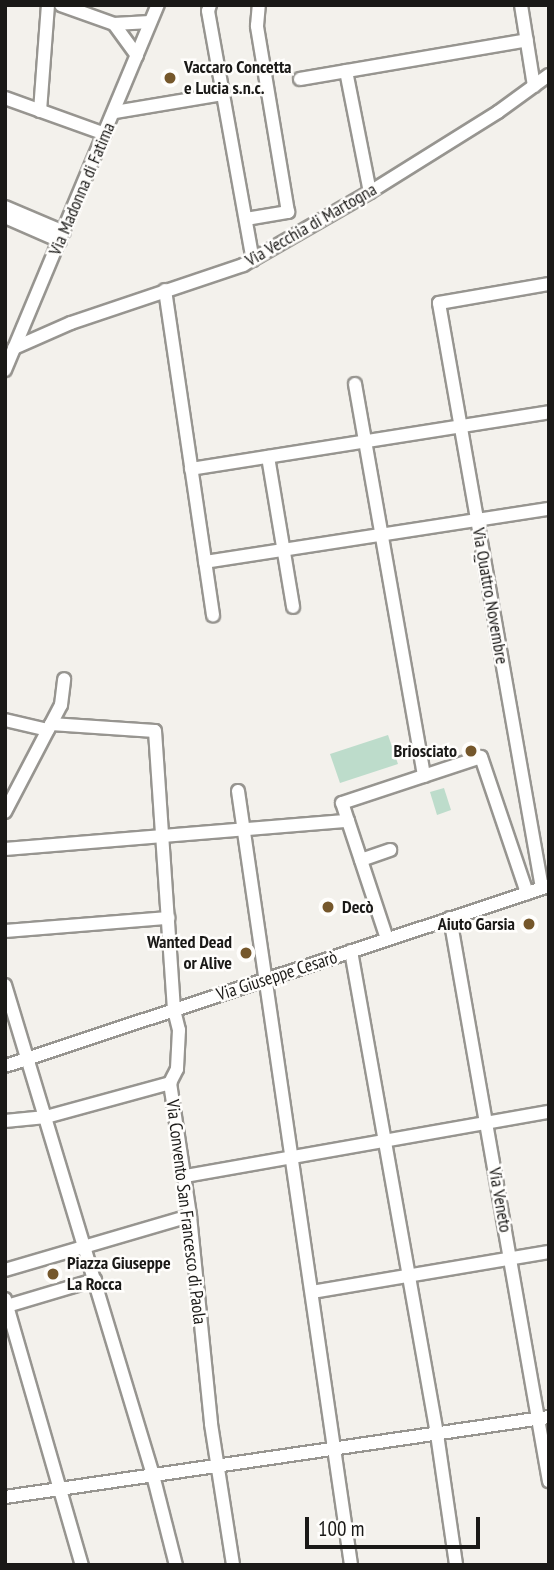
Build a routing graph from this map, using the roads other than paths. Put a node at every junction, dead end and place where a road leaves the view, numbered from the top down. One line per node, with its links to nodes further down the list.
1 (48, 5): 17 (street)
2 (61, 5): 8 (street)
3 (210, 5): 15 (street)
4 (259, 5): 23 (street)
5 (521, 5): 9 (street)
6 (157, 6): 7 (street, Via Madonna di Fatima)
7 (150, 22): 8 (street); 10 (street, Via Madonna di Fatima)
8 (114, 24): 10 (street)
9 (527, 40): 11 (street); 14 (street)
10 (137, 56): 18 (street, Via Madonna di Fatima)
11 (346, 71): 13 (street); 20 (street)
12 (549, 75): 14 (street, Via Vecchia di Martogna)
13 (300, 79)
14 (534, 86): 20 (street, Via Vecchia di Martogna)
15 (223, 94): 18 (street); 23 (street)
16 (5, 99): 17 (street)
17 (40, 111): 19 (street)
18 (115, 112): 19 (street, Via Madonna di Fatima)
19 (105, 134): 24 (street, Via Madonna di Fatima)
20 (370, 192): 25 (street, Via Vecchia di Martogna)
21 (5, 207): 24 (street)
22 (5, 217): 24 (street)
23 (246, 219): 25 (street)
24 (62, 236): 28 (street, Via Madonna di Fatima)
25 (253, 260): 27 (street, Via Vecchia di Martogna)
26 (549, 284): 31 (street, Via Quattro Novembre)
27 (165, 290): 28 (street, Via Vecchia di Martogna); 34 (street)
28 (9, 358)
29 (355, 384): 32 (street)
30 (549, 412): 31 (street)
31 (460, 426): 32 (street); 36 (street, Via Quattro Novembre)
32 (366, 441): 33 (street); 37 (street)
33 (268, 457): 34 (street); 38 (street)
34 (191, 469): 39 (street)
35 (549, 509): 36 (street)
36 (477, 520): 37 (street); 54 (street, Via Quattro Novembre)
37 (382, 535): 38 (street); 45 (street)
38 (283, 550): 39 (street); 40 (street)
39 (205, 562): 41 (street)
40 (293, 607)
41 (212, 615)
42 (64, 680): 44 (street)
43 (5, 720): 44 (street)
44 (49, 727): 47 (street); 50 (street)
45 (423, 771): 48 (street); 55 (street)
46 (238, 791): 49 (street)
47 (5, 812)
48 (344, 821): 49 (street); 53 (street)
49 (243, 830): 50 (street); 61 (street)
50 (162, 836): 51 (street); 56 (street)
51 (5, 849)
52 (390, 850): 53 (street)
53 (361, 860): 59 (street)
54 (547, 890): 55 (street, Via Giuseppe Cesarò)
55 (527, 893): 57 (street, Via Giuseppe Cesarò)
56 (167, 918): 58 (street); 64 (street)
57 (450, 918): 59 (street, Via Giuseppe Cesarò); 71 (street, Via Veneto)
58 (5, 930)
59 (387, 940): 60 (street, Via Giuseppe Cesarò)
60 (351, 951): 61 (street, Via Giuseppe Cesarò); 72 (street)
61 (264, 980): 64 (street, Via Giuseppe Cesarò); 73 (street)
62 (5, 985): 63 (street)
63 (9, 1007): 65 (street)
64 (174, 1010): 65 (street, Via Giuseppe Cesarò); 67 (street)
65 (29, 1058): 66 (street, Via Giuseppe Cesarò); 69 (street)
66 (5, 1066)
67 (170, 1083): 69 (street, Via Convento San Francesco di Paola); 74 (street, Via Convento San Francesco di Paola)
68 (549, 1112): 71 (street)
69 (46, 1117): 70 (street, Via Convento San Francesco di Paola); 76 (street)
70 (5, 1121)
71 (486, 1123): 72 (street); 78 (street, Via Veneto)
72 (385, 1141): 73 (street); 80 (street)
73 (291, 1158): 74 (street); 82 (street)
74 (185, 1176): 75 (street, Via Convento San Francesco di Paola)
75 (190, 1216): 76 (street); 87 (street, Via Convento San Francesco di Paola)
76 (86, 1243): 79 (street); 81 (street)
77 (549, 1252): 78 (street)
78 (510, 1259): 80 (street); 84 (street, Via Veneto)
79 (5, 1270)
80 (409, 1276): 82 (street); 85 (street)
81 (96, 1284): 83 (street); 88 (street)
82 (312, 1292): 86 (street)
83 (7, 1306): 90 (street)
84 (543, 1418): 85 (street); 89 (street, Via Veneto)
85 (438, 1434): 86 (street); 96 (street)
86 (335, 1449): 87 (street); 95 (street)
87 (218, 1466): 88 (street); 94 (street, Via Convento San Francesco di Paola)
88 (153, 1475): 90 (street); 93 (street)
89 (549, 1481)
90 (60, 1489): 91 (street); 92 (street)
91 (5, 1497)
92 (82, 1565)
93 (176, 1565)
94 (233, 1565)
95 (351, 1565)
96 (456, 1565)

